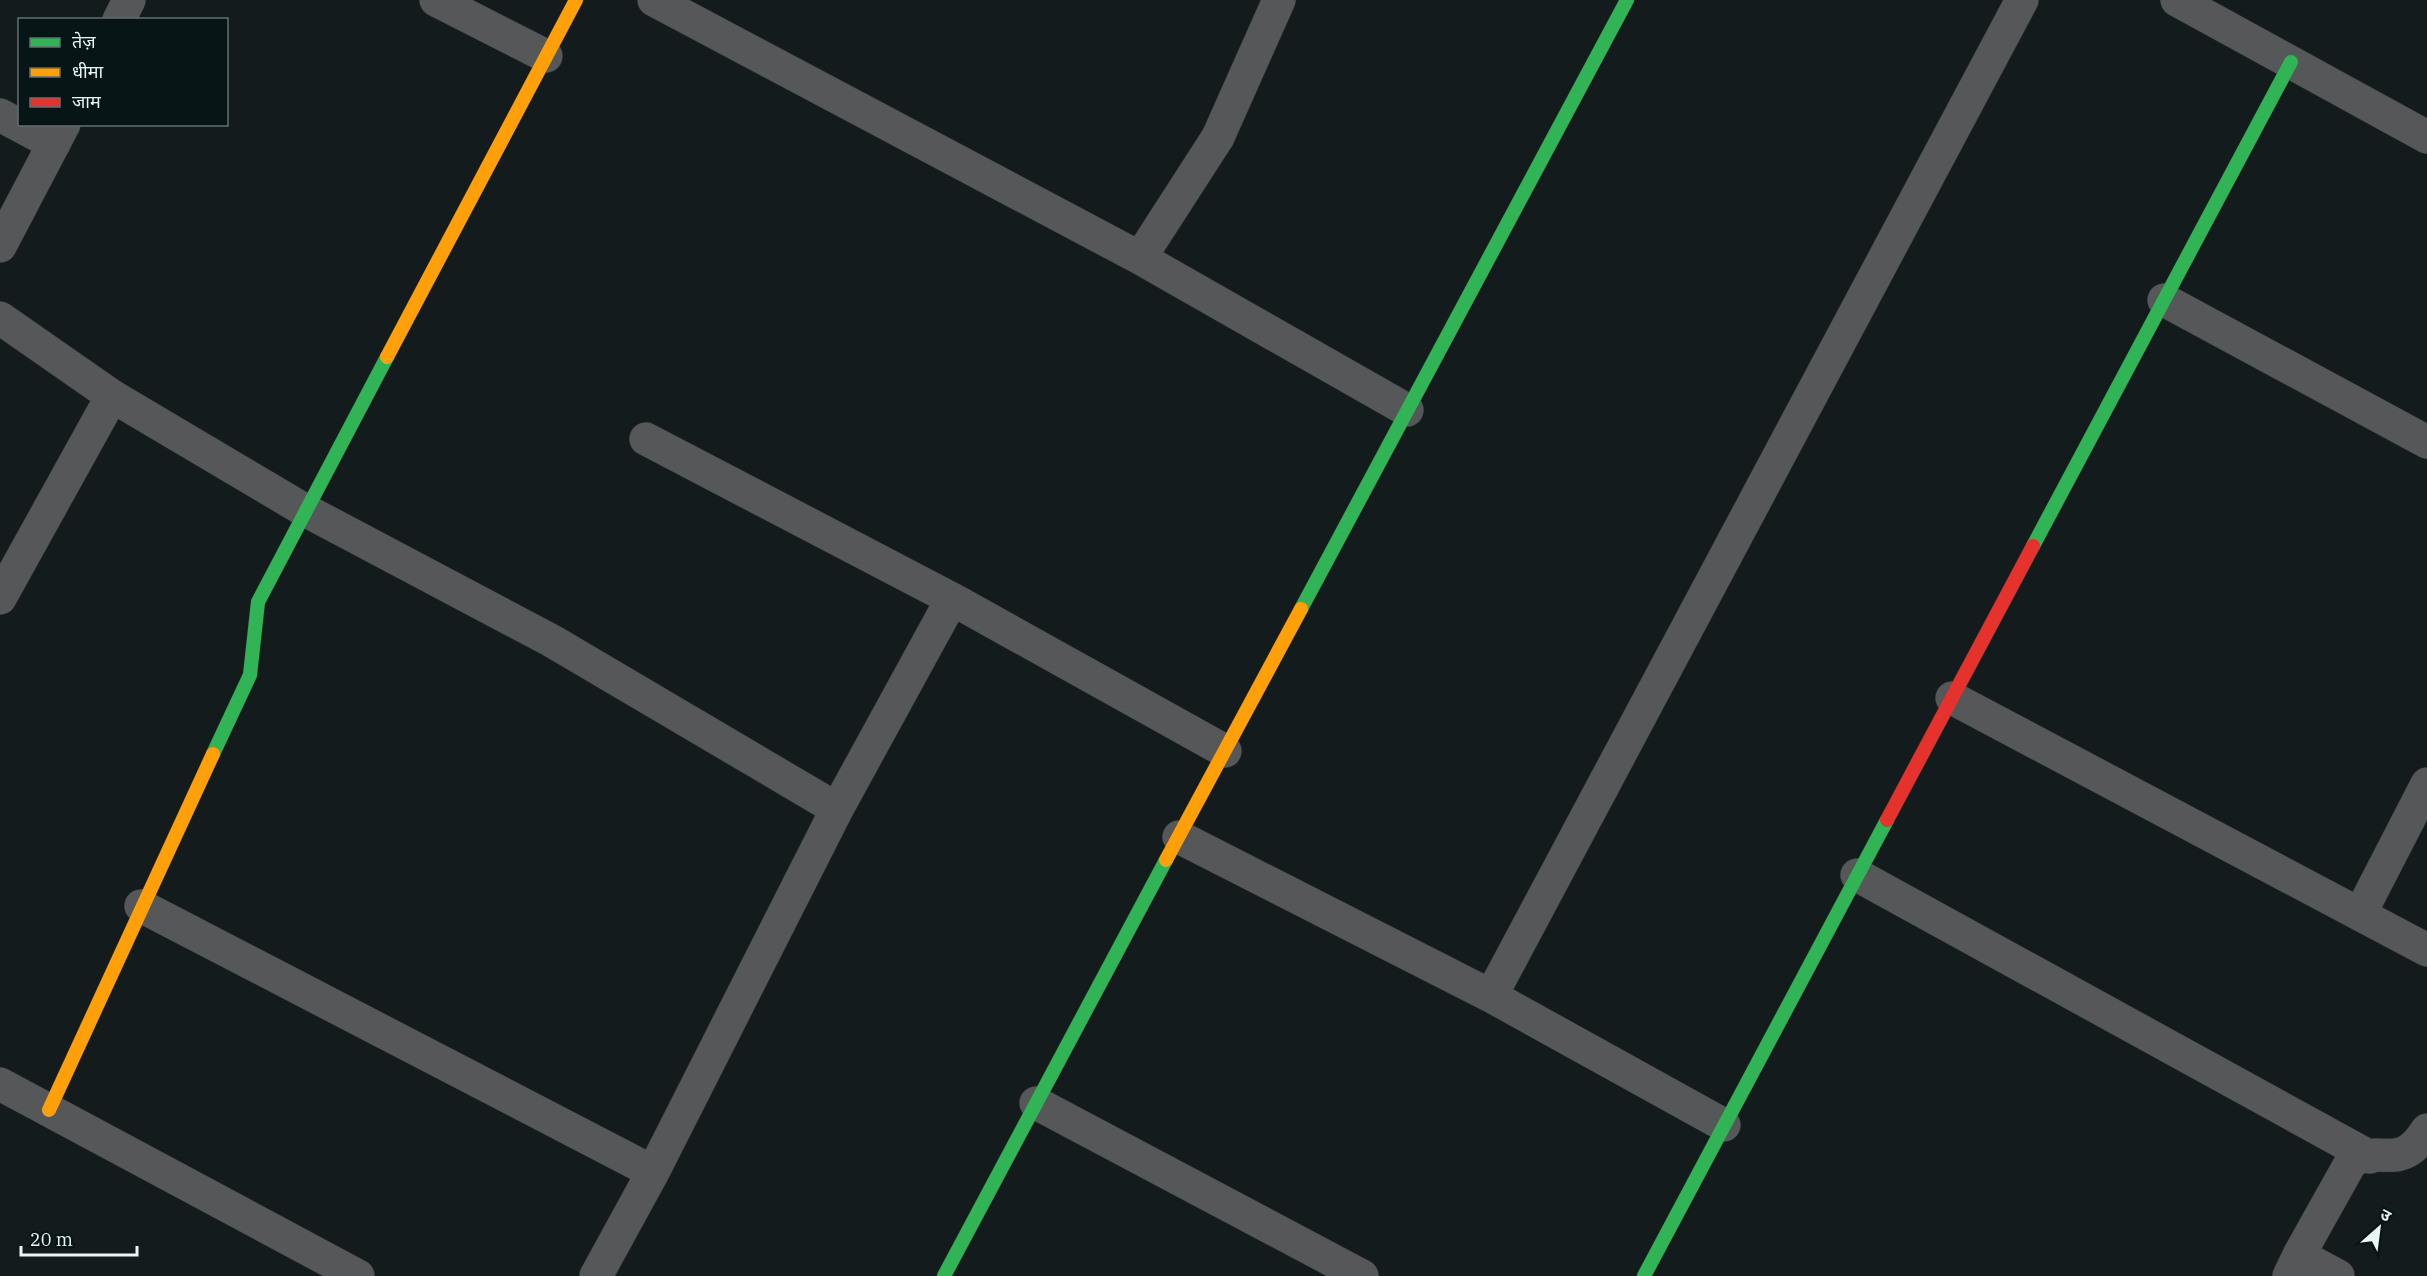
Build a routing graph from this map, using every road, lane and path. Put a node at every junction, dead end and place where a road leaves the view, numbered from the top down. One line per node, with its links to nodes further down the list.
1 (129, 0): 9 (street)
2 (436, 0): 10 (street)
3 (576, 0): 10 (street)
4 (654, 0): 18 (street)
5 (1627, 0): 22 (street)
6 (2022, 0): 37 (street)
7 (2176, 0): 11 (street)
8 (1272, 2): 18 (street)
9 (120, 18)
10 (546, 56): 25 (street)
11 (2291, 62): 16 (street); 19 (street)
12 (0, 115): 13 (street)
13 (18, 121)
14 (34, 126): 15 (street)
15 (59, 134): 17 (street)
16 (2427, 137)
17 (0, 246)
18 (1140, 258): 22 (street)
19 (2164, 300): 24 (street); 28 (street)
20 (0, 318): 21 (street)
21 (112, 396): 25 (street); 26 (street)
22 (1407, 410): 29 (street)
23 (646, 439): 27 (street)
24 (2427, 442)
25 (304, 510): 31 (street); 34 (street)
26 (0, 598)
27 (952, 599): 29 (street); 31 (street)
28 (1952, 698): 33 (street); 35 (street)
29 (1225, 750): 32 (street)
30 (2427, 784): 35 (street)
31 (837, 809): 44 (street)
32 (1179, 837): 37 (street); 39 (street)
33 (1857, 875): 41 (street); 43 (street)
34 (141, 906): 40 (street); 44 (street)
35 (2360, 914): 36 (street)
36 (2427, 950)
37 (1491, 996): 41 (street)
38 (0, 1084): 40 (street)
39 (1036, 1103): 46 (street); 49 (street)
40 (49, 1110): 47 (street)
41 (1724, 1125): 50 (street)
42 (2427, 1130): 43 (street)
43 (2370, 1157): 45 (street)
44 (653, 1172): 48 (street)
45 (2294, 1265): 51 (street)
46 (1345, 1272)
47 (358, 1276)
48 (596, 1276)
49 (944, 1276)
50 (1644, 1276)
51 (2338, 1276)

